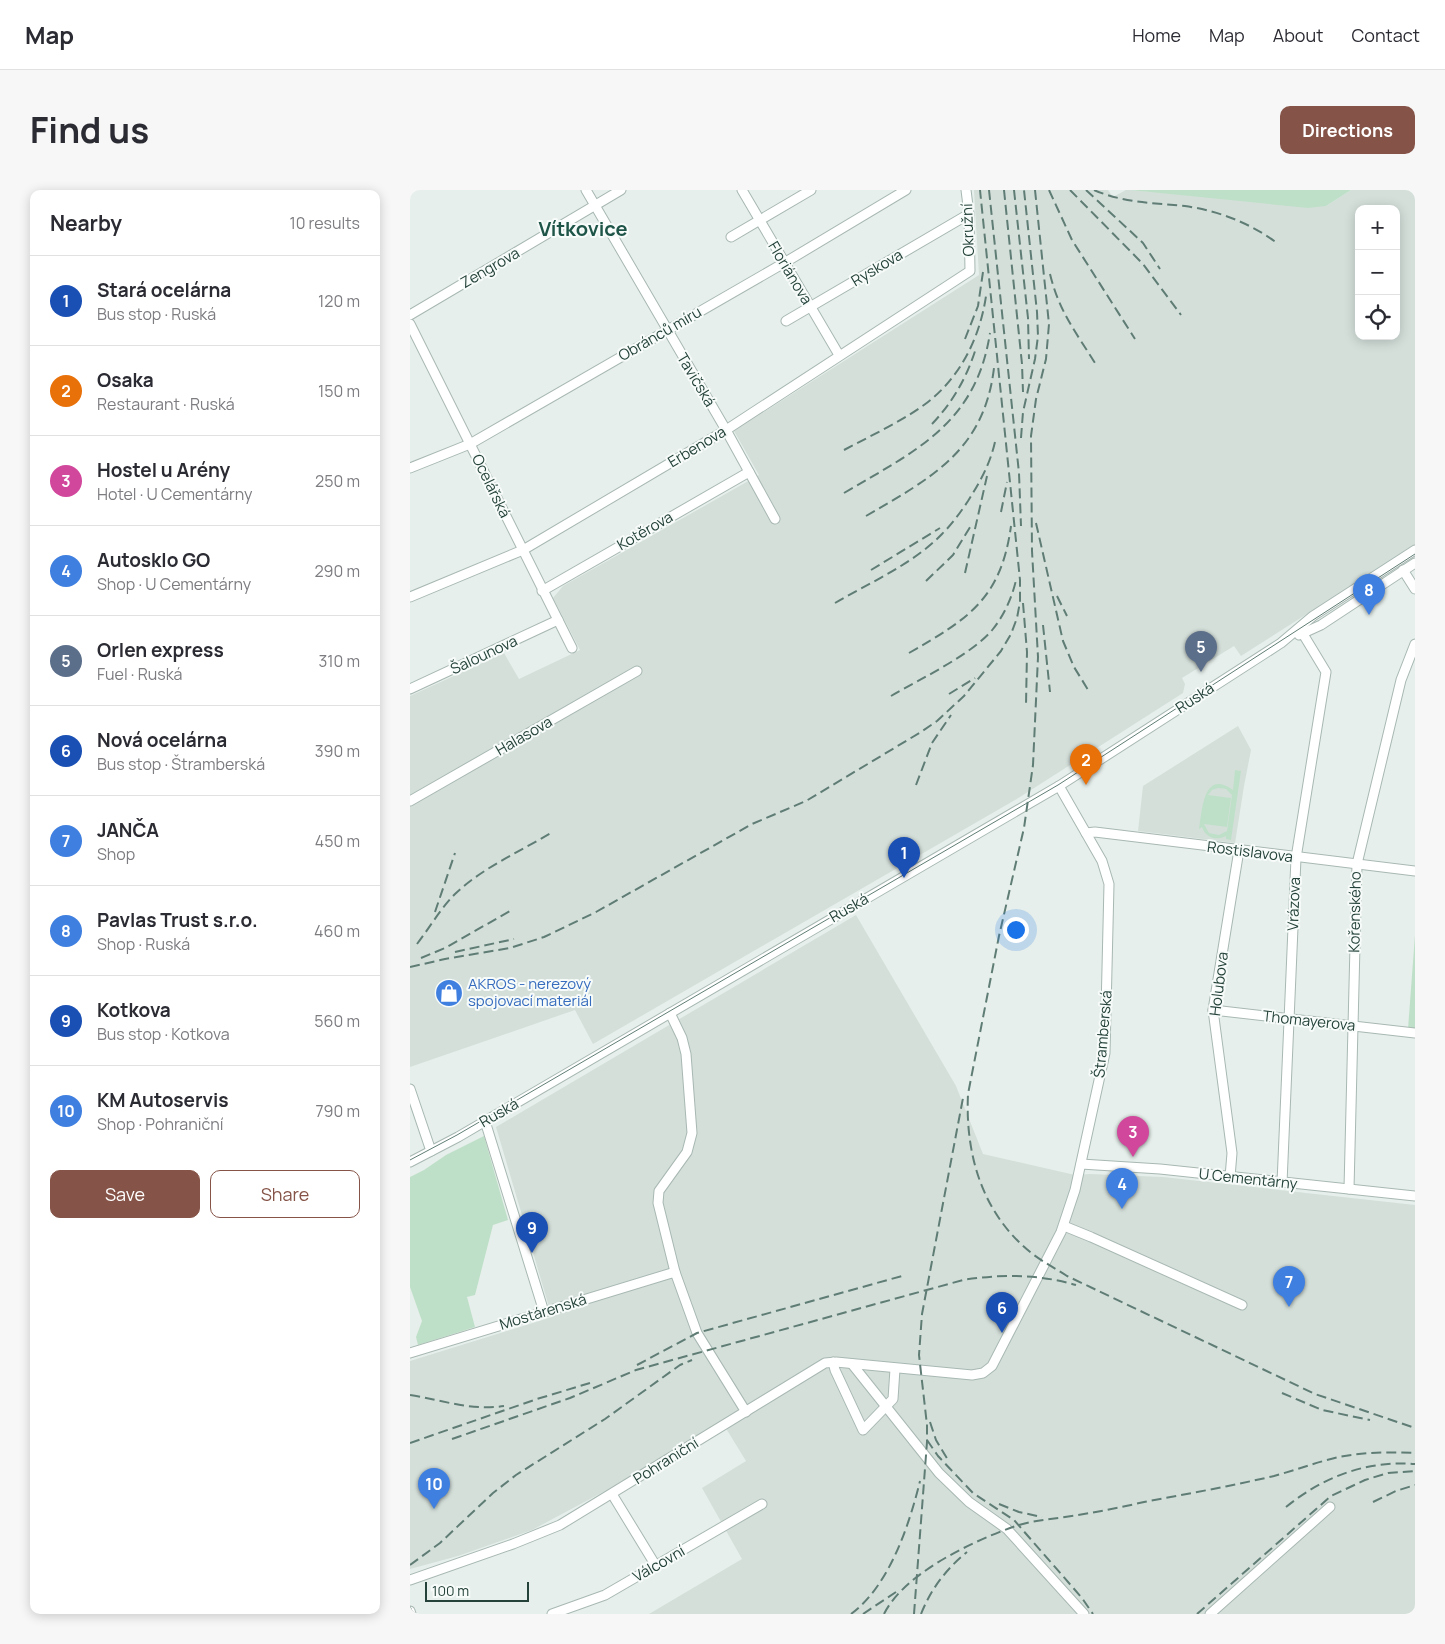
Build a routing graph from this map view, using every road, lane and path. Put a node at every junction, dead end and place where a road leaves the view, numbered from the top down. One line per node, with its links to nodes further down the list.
1 (586, 190): 7 (street, Tavičská)
2 (621, 190): 7 (street, Zengrova)
3 (742, 190): 9 (street, Floriánova)
4 (811, 190): 9 (street)
5 (906, 190): 11 (street, Obránců míru)
6 (966, 190): 8 (street, Okružní)
7 (595, 206): 14 (street, Zengrova); 17 (street, Tavičská)
8 (969, 214): 12 (street, Okružní); 13 (street, Ryskova)
9 (759, 221): 10 (street); 11 (street, Floriánova)
10 (731, 237)
11 (784, 263): 13 (street, Floriánova); 17 (street, Obránců míru)
12 (970, 271): 18 (street, Erbenova)
13 (811, 307): 15 (street, Ryskova); 18 (street, Floriánova)
14 (410, 315)
15 (786, 322)
16 (410, 324): 20 (street, Ocelářská)
17 (667, 331): 19 (street, Tavičská); 20 (street, Obránců míru)
18 (839, 355): 19 (street, Erbenova)
19 (726, 430): 22 (street, Tavičská); 24 (street, Erbenova)
20 (470, 444): 21 (street, Obránců míru); 24 (street, Ocelářská)
21 (410, 468)
22 (749, 472): 23 (street, Tavičská); 29 (street, Kotěrova)
23 (775, 519)
24 (523, 550): 29 (street, Ocelářská); 30 (street, Erbenova)
25 (1415, 550): 33 (street, Ruská)
26 (1415, 563): 27 (street, Ruská)
27 (1403, 570): 28 (street); 32 (street, Ruská)
28 (1415, 589)
29 (542, 591): 31 (street, Ocelářská)
30 (410, 596)
31 (558, 620): 35 (street, Ocelářská); 37 (street, Šalounova)
32 (1303, 634): 33 (street, Ruská); 42 (street, Vrázova)
33 (1281, 643): 38 (street, Ruská)
34 (1415, 644): 43 (street, Kořenského)
35 (572, 648)
36 (637, 671): 39 (street, Halasova)
37 (410, 689)
38 (1059, 786): 40 (street, Štramberská); 46 (street, Ruská)
39 (410, 801)
40 (1086, 833): 41 (street, Rostislavova); 54 (street, Štramberská)
41 (1239, 850): 42 (street, Rostislavova); 45 (street, Holubova)
42 (1296, 858): 43 (street, Rostislavova); 47 (street, Vrázova)
43 (1357, 864): 44 (street, Rostislavova); 48 (street, Kořenského)
44 (1415, 871)
45 (1213, 1010): 47 (street, Thomayerova); 55 (street, Holubova)
46 (670, 1013): 51 (street, Ruská); 60 (street)
47 (1290, 1019): 48 (street, Thomayerova); 56 (street, Vrázova)
48 (1353, 1026): 49 (street, Thomayerova); 57 (street, Kořenského)
49 (1415, 1033)
50 (410, 1089): 52 (street)
51 (485, 1121): 52 (street, Ruská); 62 (street)
52 (431, 1151): 53 (street, Ruská)
53 (410, 1162)
54 (1081, 1164): 55 (street, U Cementárny); 59 (street, Štramberská)
55 (1230, 1177): 56 (street, U Cementárny)
56 (1282, 1183): 57 (street, U Cementárny)
57 (1349, 1189): 58 (street, U Cementárny)
58 (1415, 1196)
59 (1064, 1226): 61 (street); 67 (street, Štramberská)
60 (675, 1272): 62 (street, Mostárenská); 69 (street)
61 (1242, 1305)
62 (544, 1312): 63 (street, Mostárenská)
63 (410, 1353)
64 (833, 1362): 65 (street, Pohraniční); 68 (street); 69 (street, Pohraniční)
65 (852, 1364): 66 (street, Pohraniční); 68 (street)
66 (894, 1369): 67 (street, Pohraniční); 68 (street)
67 (920, 1371)
68 (886, 1407): 76 (street)
69 (746, 1412): 70 (street, Pohraniční)
70 (612, 1494): 73 (street); 74 (street, Pohraniční)
71 (762, 1504): 73 (street, Válcovní)
72 (1330, 1508): 77 (street)
73 (656, 1566): 75 (street, Válcovní)
74 (410, 1580)
75 (552, 1614)
76 (1084, 1614)
77 (1210, 1614)

